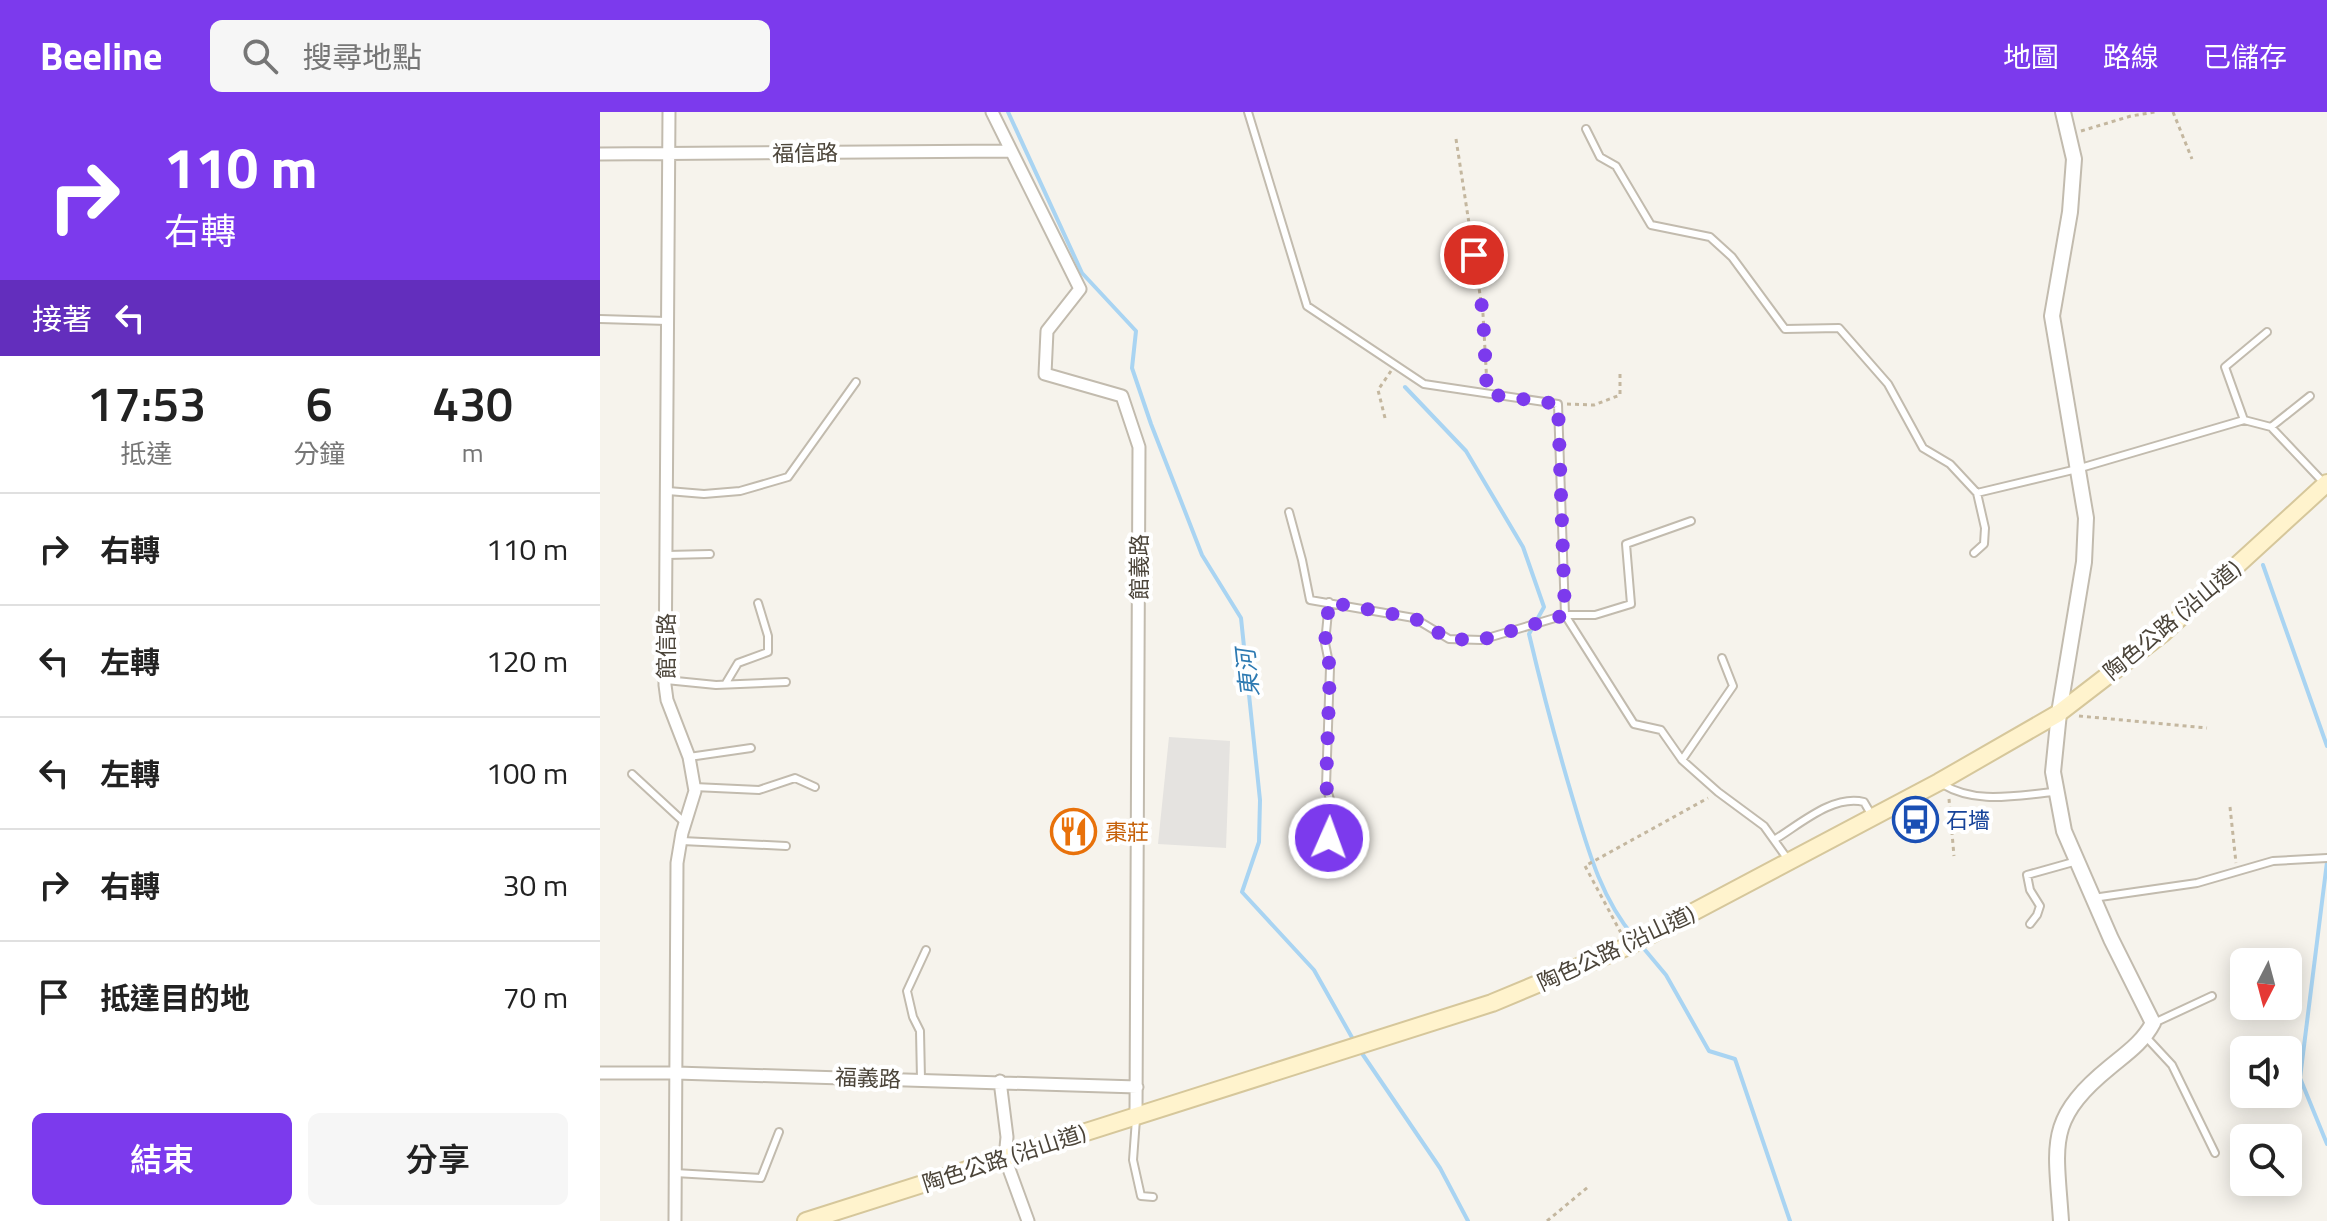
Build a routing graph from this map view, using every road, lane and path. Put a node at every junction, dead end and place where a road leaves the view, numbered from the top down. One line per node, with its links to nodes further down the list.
1 (669, 112): 12 (street, 館信路)
2 (992, 112): 10 (street, 館義路)
3 (1248, 112): 17 (lane)
4 (2063, 112): 8 (street)
5 (2155, 112): 8 (path)
6 (2173, 112): 13 (path)
7 (1586, 129): 29 (lane)
8 (2069, 135): 26 (street)
9 (1456, 139): 20 (path)
10 (1010, 151): 12 (street, 福信路); 76 (street, 館義路)
11 (600, 154): 12 (street, 福信路)
12 (669, 155): 15 (street, 館信路)
13 (2192, 159)
14 (600, 319): 15 (lane)
15 (667, 321): 28 (street, 館信路)
16 (2267, 332): 24 (lane)
17 (1395, 365): 20 (lane); 23 (path)
18 (1620, 370): 22 (path)
19 (856, 382): 28 (lane)
20 (1487, 394): 22 (lane)
21 (2310, 396): 25 (lane)
22 (1558, 404): 37 (lane)
23 (1385, 418)
24 (2244, 420): 25 (lane); 26 (lane)
25 (2271, 427): 27 (lane)
26 (2077, 469): 29 (lane); 42 (street)
27 (2326, 484): 42 (main road, 陶色公路 (沿山道))
28 (668, 491): 34 (street, 館信路)
29 (1977, 493): 32 (lane)
30 (1289, 512): 35 (lane)
31 (1691, 521): 37 (lane)
32 (1974, 553)
33 (710, 554): 34 (lane)
34 (667, 555): 39 (street, 館信路)
35 (1329, 602): 37 (lane); 56 (lane)
36 (758, 603): 41 (lane)
37 (1565, 615): 46 (lane)
38 (1722, 658): 46 (lane)
39 (665, 680): 41 (lane); 45 (street, 館信路)
40 (786, 682): 41 (lane)
41 (726, 683)
42 (2059, 713): 43 (path); 48 (main road, 陶色公路 (沿山道)); 52 (street)
43 (2207, 728)
44 (751, 748): 45 (lane)
45 (689, 757): 49 (street, 館信路)
46 (1682, 760): 51 (lane)
47 (632, 774): 55 (lane)
48 (1939, 782): 52 (lane); 54 (main road, 陶色公路 (沿山道)); 60 (path)
49 (694, 787): 50 (lane); 55 (street, 館信路)
50 (815, 787)
51 (1718, 792): 57 (lane); 67 (path)
52 (2055, 792): 62 (street)
53 (2230, 807): 64 (path)
54 (1873, 817): 57 (lane); 63 (main road, 陶色公路 (沿山道))
55 (685, 823): 58 (street, 館信路)
56 (1329, 838)
57 (1774, 840): 63 (lane)
58 (681, 841): 59 (lane); 73 (street, 館信路)
59 (786, 846)
60 (1954, 856)
61 (2324, 858): 64 (lane)
62 (2077, 861): 65 (street); 66 (lane)
63 (1790, 862): 67 (main road, 陶色公路 (沿山道))
64 (2236, 872): 65 (lane)
65 (2093, 898): 70 (street)
66 (2030, 924)
67 (1625, 948): 77 (main road, 陶色公路 (沿山道))
68 (926, 950): 74 (lane)
69 (2212, 996): 70 (lane)
70 (2153, 1023): 71 (street)
71 (2146, 1037): 79 (lane); 88 (street)
72 (600, 1073): 73 (street, 福義路)
73 (676, 1073): 74 (street, 福義路); 81 (street, 館信路)
74 (921, 1079): 75 (street, 福義路)
75 (1000, 1081): 76 (street, 福義路); 80 (street)
76 (1137, 1087): 77 (street, 館義路)
77 (1136, 1115): 80 (main road, 陶色公路 (沿山道)); 83 (lane)
78 (779, 1132): 81 (lane)
79 (2215, 1153)
80 (1005, 1158): 85 (main road, 陶色公路 (沿山道)); 86 (street)
81 (674, 1173): 84 (street, 館信路)
82 (1588, 1187): 87 (path)
83 (1153, 1197)
84 (675, 1221)
85 (806, 1221)
86 (1028, 1221)
87 (1547, 1221)
88 (2061, 1221)

